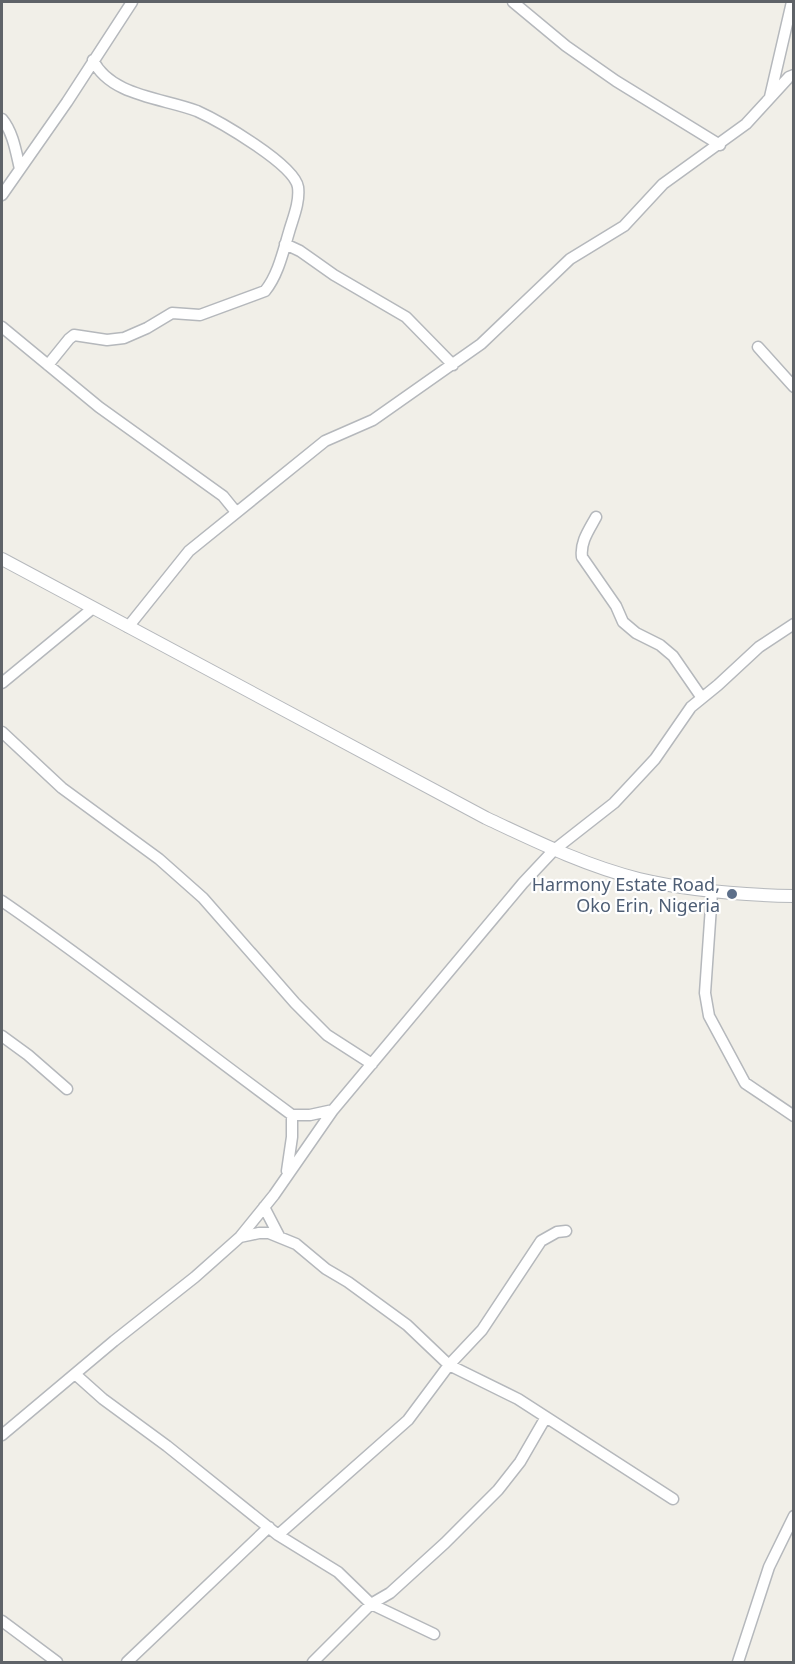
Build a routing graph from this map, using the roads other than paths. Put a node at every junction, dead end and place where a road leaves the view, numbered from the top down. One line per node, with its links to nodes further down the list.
1 (132, 2): 4 (street)
2 (513, 2): 8 (street)
3 (792, 2): 6 (street)
4 (93, 60): 9 (street); 11 (street)
5 (794, 75): 6 (street)
6 (769, 100): 8 (street)
7 (2, 119): 9 (street)
8 (720, 145): 15 (street)
9 (20, 169): 10 (street)
10 (2, 195)
11 (285, 244): 14 (street); 15 (street)
12 (2, 327): 14 (street)
13 (758, 348): 16 (street)
14 (48, 365): 17 (street)
15 (453, 365): 17 (street)
16 (794, 387)
17 (236, 513): 22 (street)
18 (596, 517): 24 (street)
19 (2, 559): 20 (street)
20 (93, 608): 22 (street); 23 (street)
21 (793, 625): 24 (street)
22 (128, 627): 26 (street)
23 (2, 683)
24 (702, 698): 26 (street)
25 (2, 732): 31 (street)
26 (554, 850): 27 (street); 31 (street)
27 (712, 892): 28 (street); 35 (street)
28 (794, 896)
29 (2, 901): 34 (street)
30 (2, 1036): 32 (street)
31 (372, 1064): 33 (street)
32 (67, 1089)
33 (333, 1110): 34 (street); 36 (street)
34 (292, 1115): 36 (street)
35 (794, 1116)
36 (287, 1174): 37 (street)
37 (264, 1207): 39 (street); 40 (street)
38 (566, 1230): 41 (street)
39 (279, 1236): 40 (street); 41 (street)
40 (240, 1237): 42 (street)
41 (449, 1365): 43 (street); 48 (street)
42 (75, 1374): 44 (street); 47 (street)
43 (546, 1417): 45 (street); 49 (street)
44 (2, 1435)
45 (673, 1499)
46 (794, 1516): 55 (street)
47 (269, 1527): 48 (street); 53 (street)
48 (279, 1535): 49 (street)
49 (371, 1604): 51 (street); 54 (street)
50 (2, 1621): 52 (street)
51 (434, 1634)
52 (57, 1662)
53 (127, 1662)
54 (313, 1662)
55 (738, 1662)

